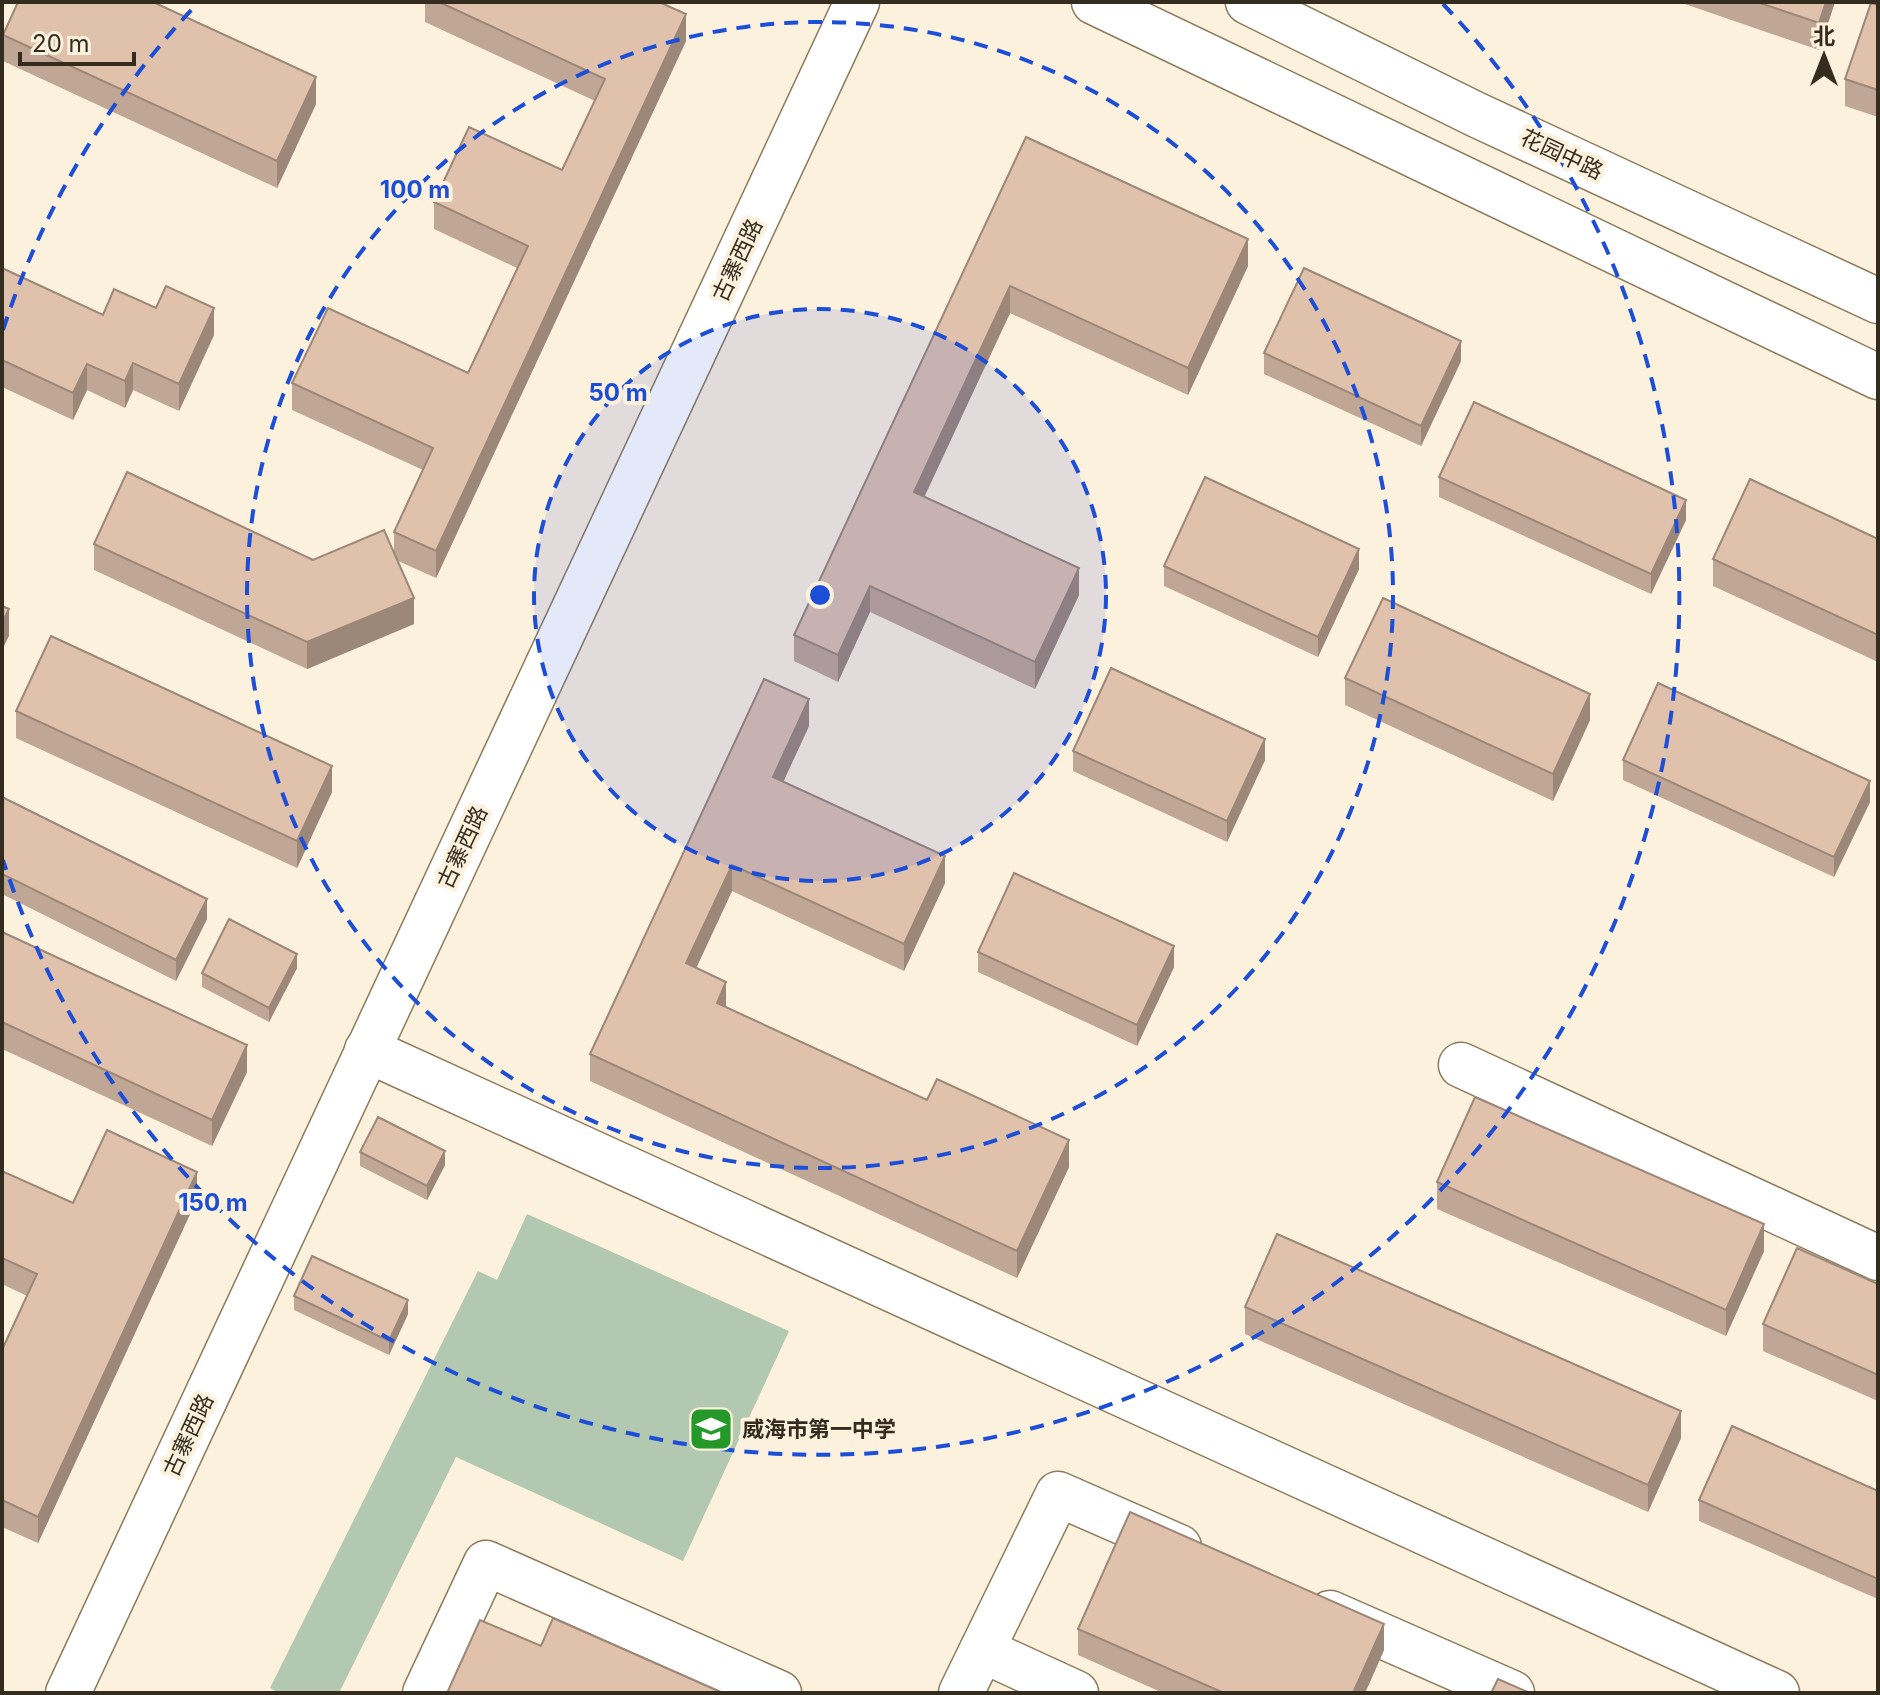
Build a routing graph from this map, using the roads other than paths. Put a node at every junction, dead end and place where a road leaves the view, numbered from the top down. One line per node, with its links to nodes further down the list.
1 (857, 2): 6 (main road, 古寨西路)
2 (1094, 2): 5 (main road)
3 (1248, 2): 4 (main road, 花园中路)
4 (1878, 301)
5 (1878, 377)
6 (367, 1050): 12 (main road, 古寨西路); 18 (main road)
7 (1461, 1065): 8 (main road)
8 (1878, 1258)
9 (1219, 1565): 11 (main road)
10 (1292, 1597): 17 (main road)
11 (982, 1650): 15 (main road); 16 (main road)
12 (68, 1693)
13 (425, 1693): 14 (main road)
14 (779, 1693)
15 (961, 1693)
16 (1076, 1693)
17 (1512, 1693)
18 (1777, 1693)

